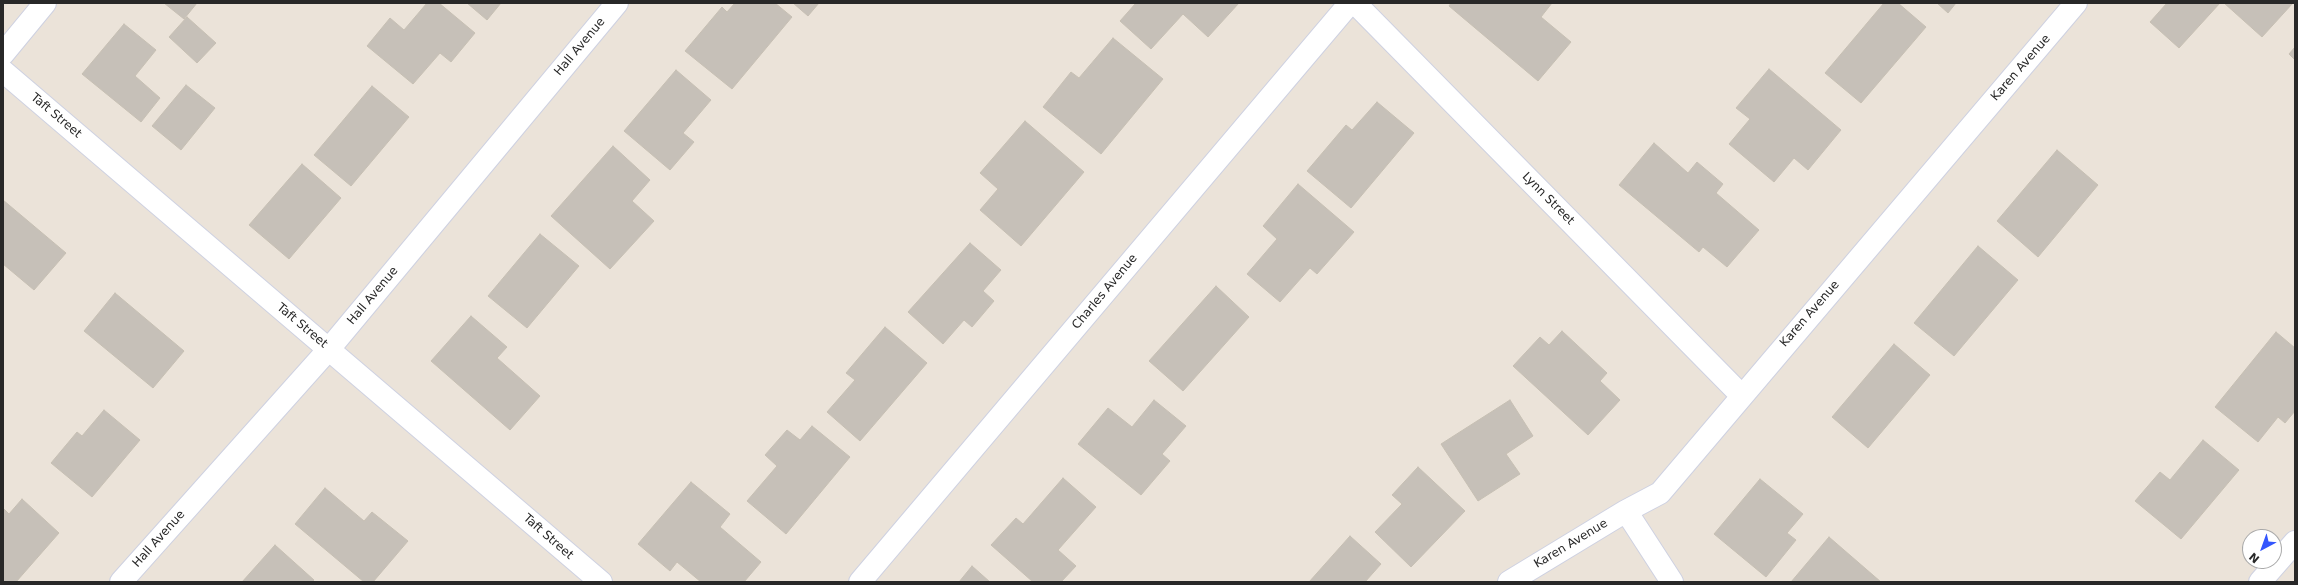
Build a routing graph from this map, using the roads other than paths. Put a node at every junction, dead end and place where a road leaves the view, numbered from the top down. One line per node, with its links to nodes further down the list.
1 (45, 3): 6 (street)
2 (617, 3): 8 (street, Hall Avenue)
3 (1350, 3): 14 (street, Charles Avenue)
4 (1355, 3): 9 (street, Lynn Street)
5 (2076, 3): 9 (street, Karen Avenue)
6 (3, 54)
7 (3, 71): 8 (street, Taft Street)
8 (329, 349): 12 (street, Hall Avenue); 13 (street, Taft Street)
9 (1741, 395): 10 (street, Karen Avenue)
10 (1626, 511): 15 (street, Karen Avenue); 16 (street)
11 (2295, 542): 17 (street)
12 (121, 582)
13 (601, 582)
14 (860, 582)
15 (1509, 582)
16 (1672, 582)
17 (2260, 582)

